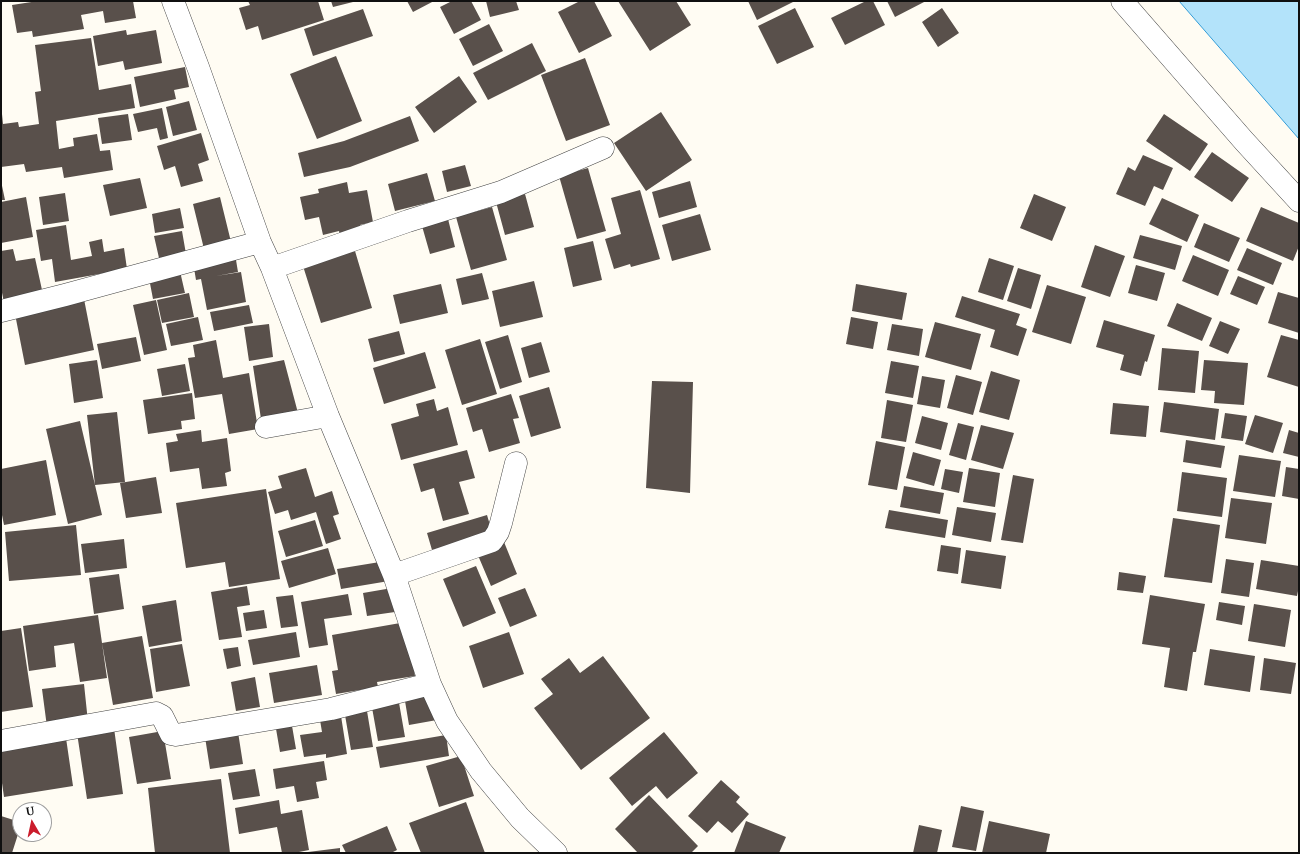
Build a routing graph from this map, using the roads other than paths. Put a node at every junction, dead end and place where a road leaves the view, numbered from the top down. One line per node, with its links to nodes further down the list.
1 (173, 1): 5 (street)
2 (1122, 1): 4 (street)
3 (603, 148): 6 (street)
4 (1299, 201)
5 (260, 242): 6 (street); 7 (street)
6 (272, 268): 8 (street)
7 (1, 311)
8 (328, 416): 9 (street); 11 (street)
9 (266, 427)
10 (516, 463): 11 (street)
11 (394, 575): 12 (street)
12 (430, 684): 13 (street); 14 (street)
13 (1, 741)
14 (556, 853)

